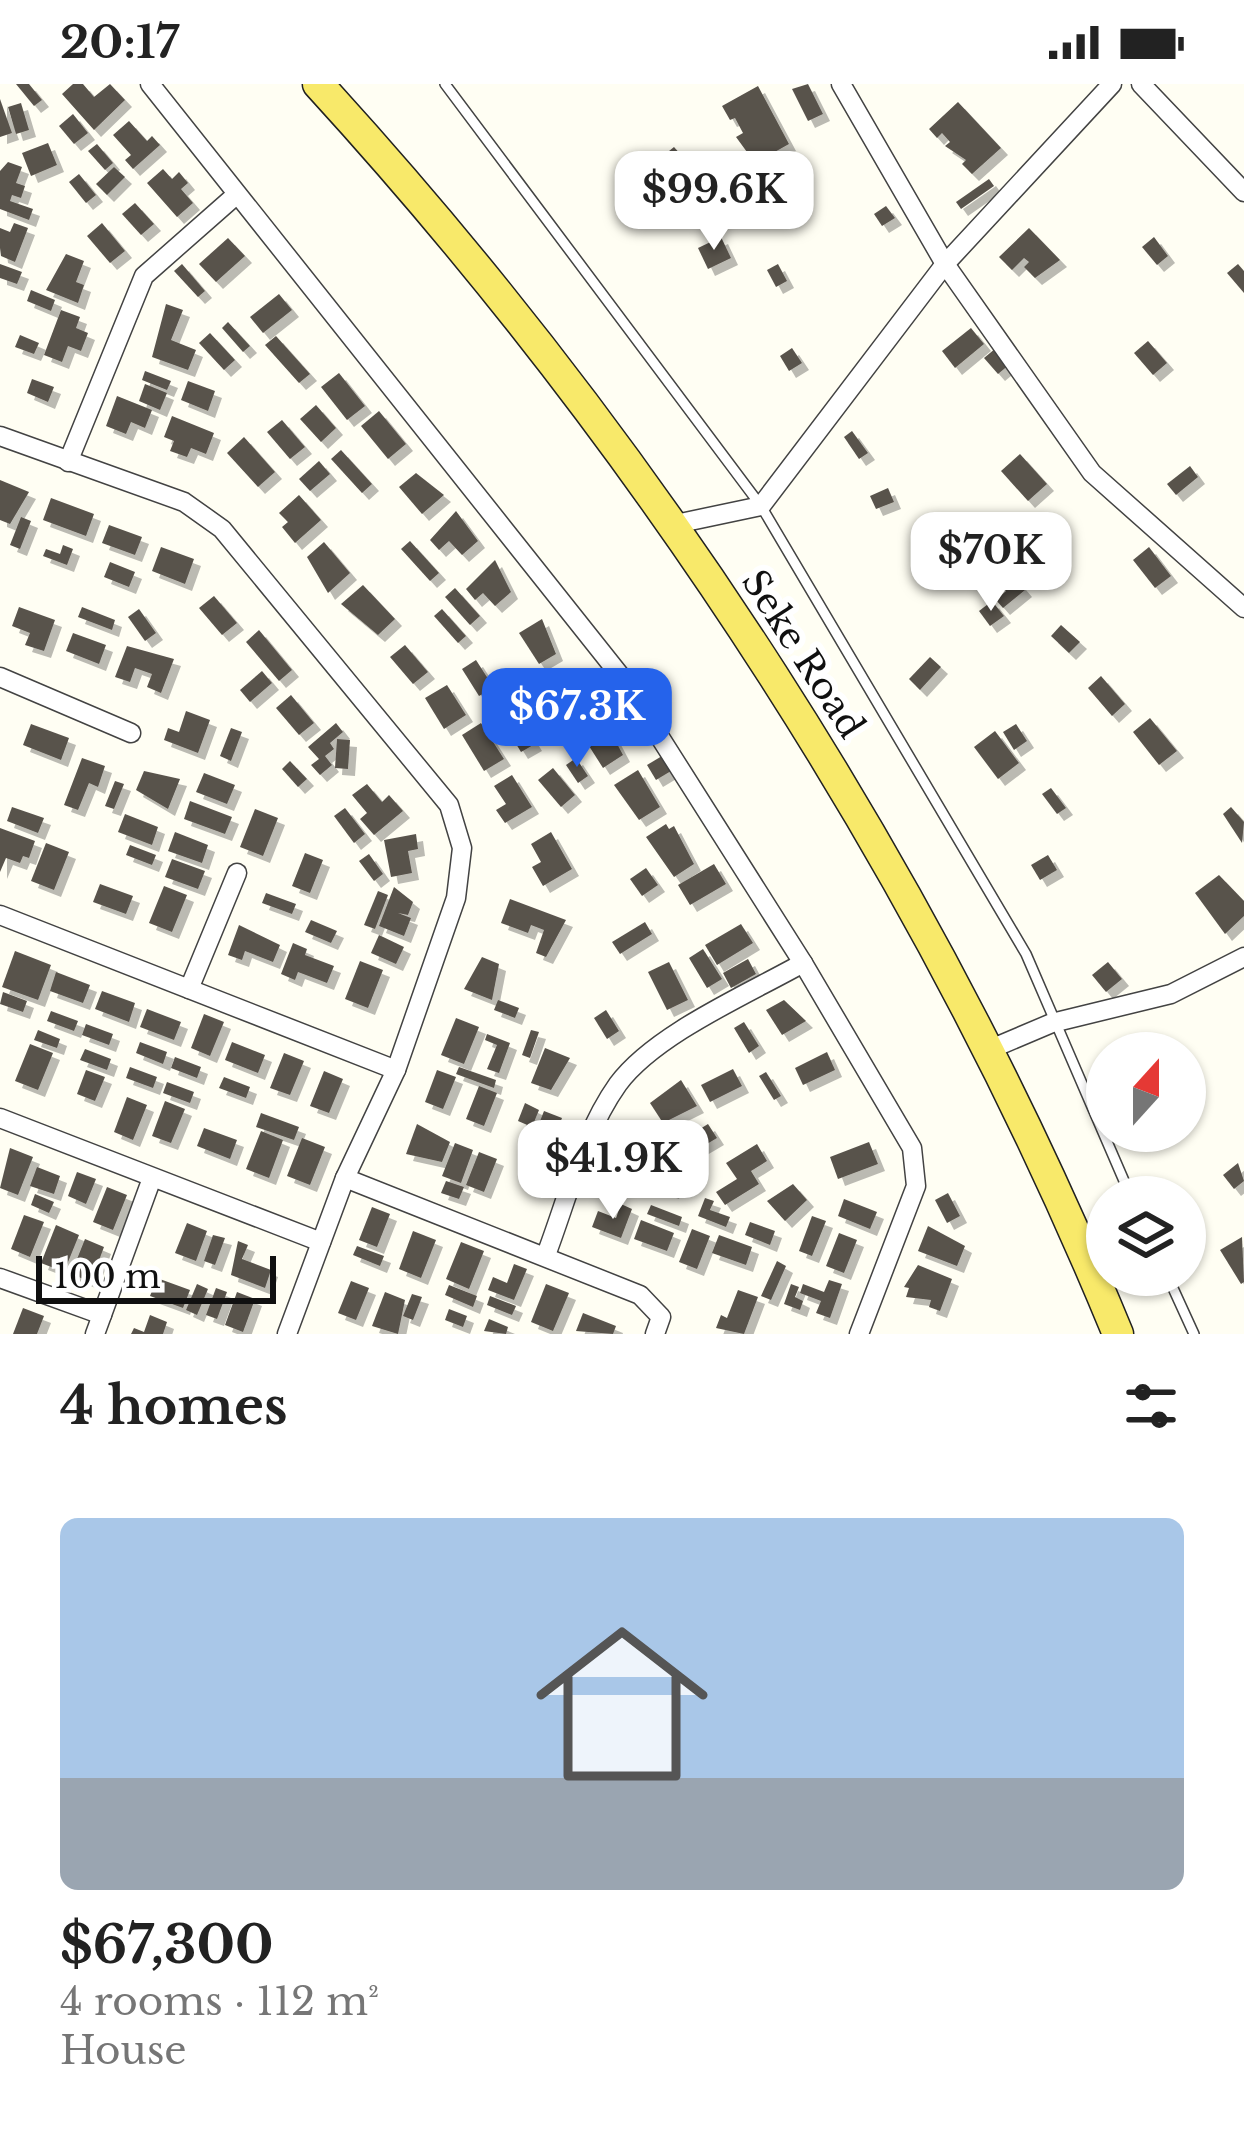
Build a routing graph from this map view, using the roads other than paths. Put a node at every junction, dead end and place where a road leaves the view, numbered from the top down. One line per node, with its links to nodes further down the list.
1 (150, 84): 8 (street)
2 (318, 84): 13 (main road, Seke Road)
3 (446, 84): 12 (lane)
4 (841, 84): 9 (street)
5 (1112, 84): 9 (street)
6 (1142, 84): 7 (street)
7 (1244, 192)
8 (236, 194): 11 (street); 19 (street)
9 (945, 264): 12 (street); 14 (street)
10 (0, 436): 11 (street)
11 (68, 462): 24 (street)
12 (760, 506): 13 (street); 22 (lane)
13 (671, 525): 23 (main road, Seke Road)
14 (1244, 608)
15 (0, 676): 16 (street)
16 (130, 733)
17 (237, 873): 21 (street)
18 (0, 915): 21 (street)
19 (803, 963): 30 (street); 36 (street)
20 (1240, 965): 22 (street)
21 (189, 989): 24 (street)
22 (1052, 1023): 23 (street); 26 (lane)
23 (986, 1051): 37 (main road, Seke Road)
24 (396, 1070): 28 (street)
25 (0, 1118): 27 (street)
26 (1121, 1176)
27 (152, 1178): 29 (street); 33 (street)
28 (345, 1178): 29 (street); 30 (street)
29 (321, 1242): 34 (street)
30 (546, 1255): 35 (street)
31 (0, 1277): 33 (street)
32 (1177, 1296): 38 (lane)
33 (98, 1325)
34 (287, 1334)
35 (655, 1334)
36 (859, 1334)
37 (1118, 1334)
38 (1194, 1334)

